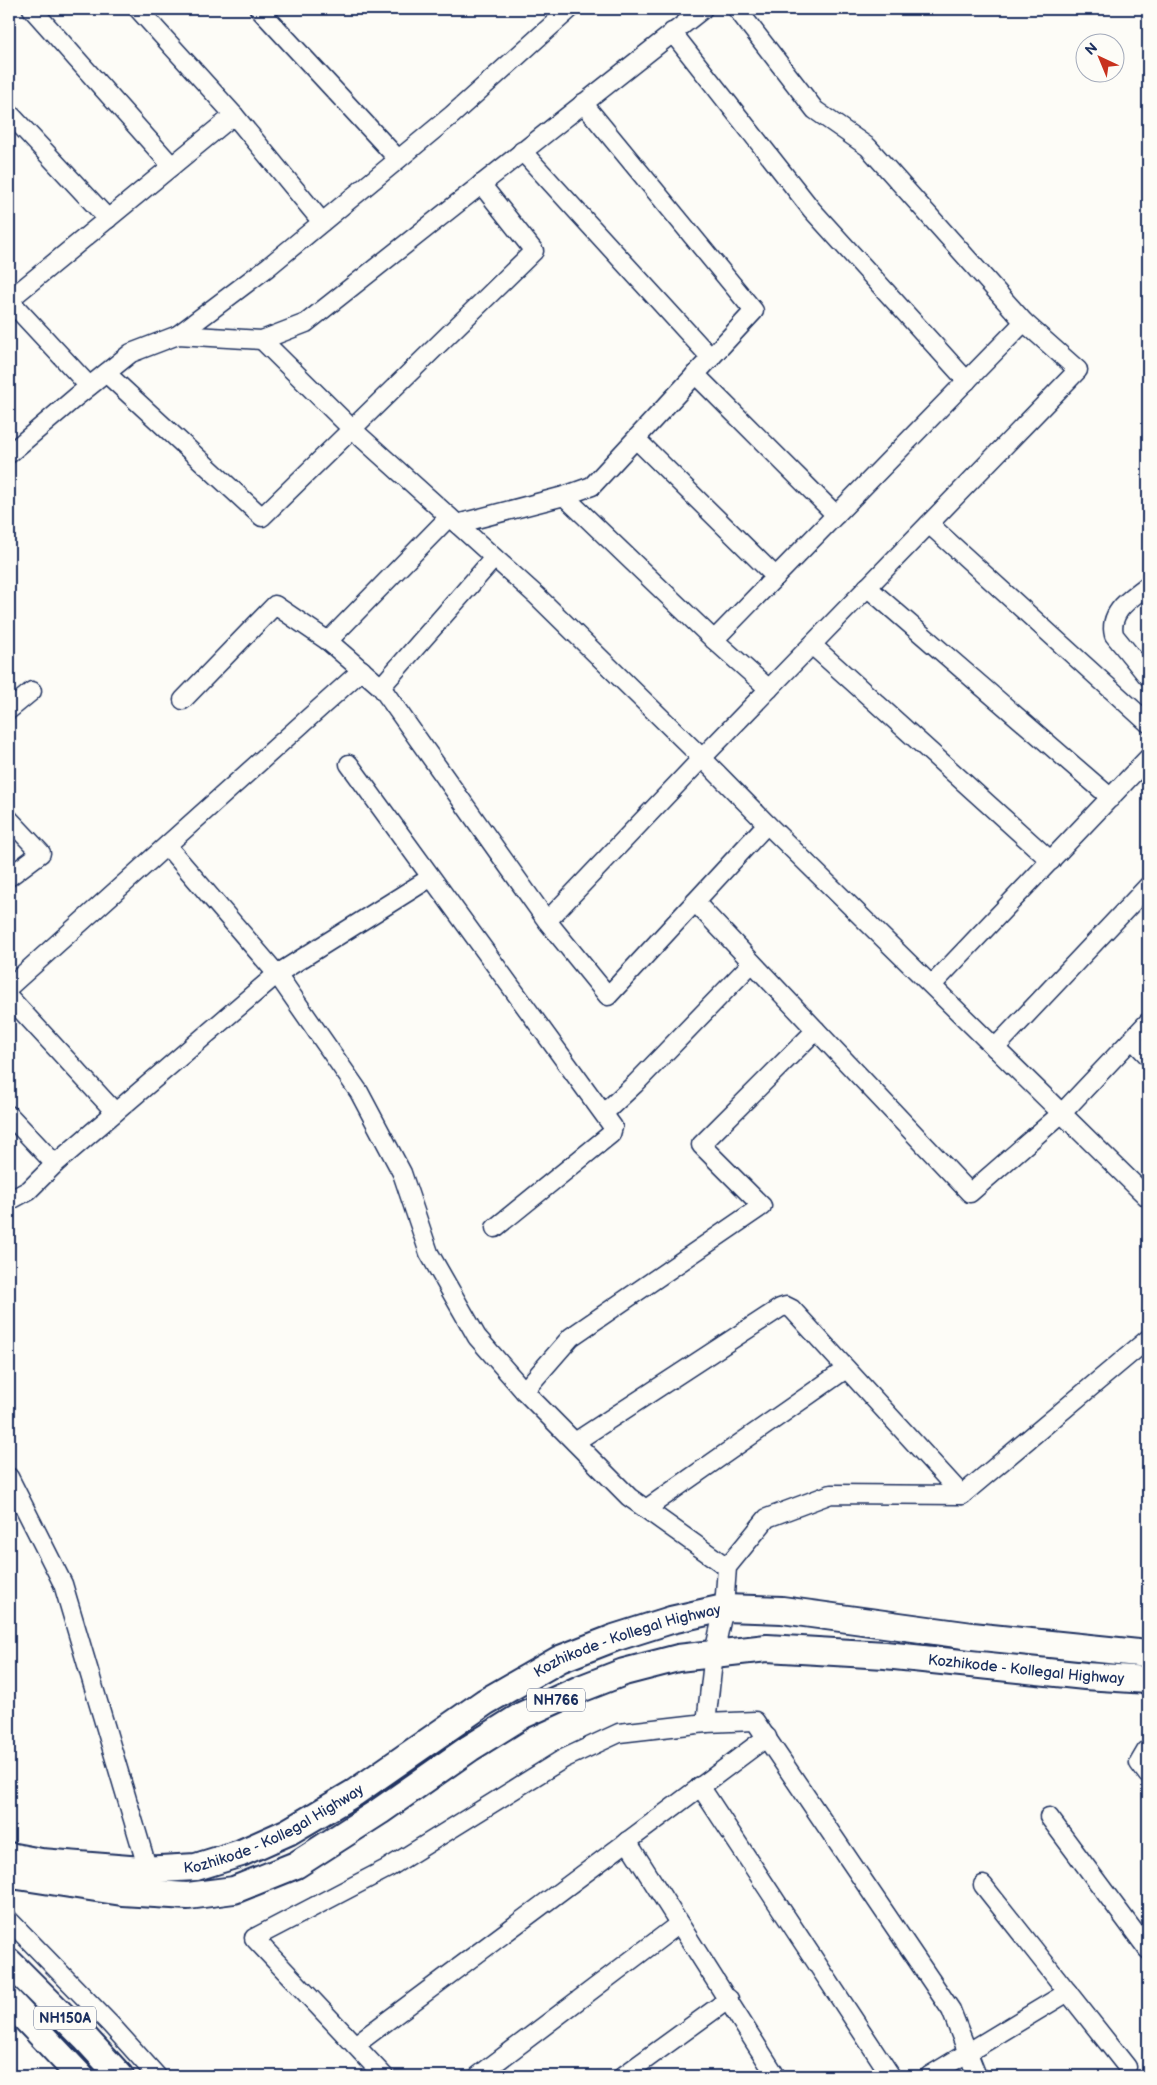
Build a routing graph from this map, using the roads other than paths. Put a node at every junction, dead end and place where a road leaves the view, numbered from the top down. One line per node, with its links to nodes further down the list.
1 (32, 9): 13 (street)
2 (138, 9): 10 (street)
3 (259, 9): 12 (street)
4 (570, 9): 12 (street)
5 (703, 9): 7 (street)
6 (737, 9): 17 (street)
7 (672, 32): 8 (street); 23 (street)
8 (582, 103): 11 (street); 20 (street)
9 (9, 113): 15 (street)
10 (234, 115): 13 (street); 16 (street)
11 (522, 151): 14 (street); 20 (street)
12 (398, 159): 16 (street)
13 (172, 166): 15 (street)
14 (481, 184): 19 (street); 25 (street)
15 (108, 219): 24 (street)
16 (322, 222): 18 (street)
17 (1024, 322): 23 (street); 31 (street)
18 (178, 335): 19 (street); 21 (street)
19 (262, 340): 25 (street)
20 (711, 358): 22 (street)
21 (106, 373): 24 (street); 25 (street)
22 (695, 374): 26 (street); 29 (street)
23 (967, 381): 29 (street)
24 (89, 386): 27 (street)
25 (352, 429): 30 (street)
26 (636, 439): 28 (street); 33 (street)
27 (9, 454)
28 (564, 496): 30 (street); 37 (street)
29 (836, 515): 33 (street)
30 (453, 520): 32 (street); 36 (street)
31 (929, 524): 35 (street); 46 (street)
32 (494, 558): 41 (street); 47 (street)
33 (776, 577): 37 (street)
34 (1148, 585): 40 (street)
35 (868, 588): 38 (street); 50 (street)
36 (328, 640): 39 (street); 44 (street)
37 (714, 640): 42 (street)
38 (812, 645): 42 (street); 54 (street)
39 (362, 670): 41 (street); 53 (street)
40 (1148, 677)
41 (381, 687): 59 (street)
42 (769, 689): 47 (street)
43 (32, 691): 45 (street)
44 (183, 700)
45 (9, 710)
46 (1148, 723)
47 (702, 758): 52 (street); 59 (street)
48 (1148, 758): 50 (street)
49 (349, 764): 56 (street)
50 (1111, 798): 54 (street)
51 (9, 819): 55 (street)
52 (767, 824): 58 (street); 62 (street)
53 (167, 846): 61 (street); 63 (street)
54 (1050, 861): 62 (street)
55 (9, 877)
56 (430, 878): 61 (street); 71 (street)
57 (1148, 886): 68 (street)
58 (695, 902): 59 (street); 60 (street)
59 (547, 921)
60 (752, 963): 66 (street); 71 (street)
61 (278, 974): 70 (street); 80 (street)
62 (932, 986): 68 (street)
63 (9, 987)
64 (9, 997): 70 (street)
65 (1148, 1022): 67 (street)
66 (816, 1030): 72 (street); 80 (street)
67 (1132, 1040): 69 (street); 72 (street)
68 (995, 1048): 72 (street)
69 (1148, 1056)
70 (115, 1112): 74 (street)
71 (604, 1113): 77 (street)
72 (1062, 1113): 75 (street)
73 (9, 1115): 74 (street)
74 (55, 1164): 76 (street)
75 (1148, 1198)
76 (9, 1201)
77 (495, 1228)
78 (1148, 1339): 83 (street)
79 (846, 1369): 81 (street); 83 (street); 84 (street)
80 (524, 1391): 81 (street)
81 (575, 1442): 84 (street)
82 (9, 1477): 98 (street)
83 (962, 1495): 85 (street)
84 (646, 1509): 85 (street)
85 (727, 1567): 86 (street)
86 (724, 1608): 87 (street); 88 (highway, Kozhikode - Kollegal Highway); 98 (highway, Kozhikode - Kollegal Highway)
87 (714, 1653): 89 (highway, Kozhikode - Kollegal Highway / NH766); 90 (street); 99 (highway, Kozhikode - Kollegal Highway / NH766)
88 (1148, 1654)
89 (1148, 1680)
90 (706, 1723): 91 (street); 108 (street)
91 (767, 1737): 94 (street); 109 (street)
92 (1148, 1751): 93 (street)
93 (1148, 1775)
94 (700, 1786): 96 (street); 118 (street)
95 (1049, 1817): 103 (street)
96 (627, 1842): 102 (street); 108 (street)
97 (9, 1856): 98 (highway, Kozhikode - Kollegal Highway)
98 (148, 1870)
99 (9, 1874)
100 (983, 1885): 105 (street)
101 (9, 1920): 113 (street)
102 (679, 1924): 106 (street); 115 (street)
103 (1148, 1950)
104 (9, 1962): 112 (highway, NH150A)
105 (1068, 1992): 109 (street); 110 (street)
106 (729, 1999): 116 (street); 117 (street)
107 (9, 2002): 111 (highway)
108 (355, 2045): 114 (street)
109 (967, 2052): 119 (street); 120 (street)
110 (1125, 2073)
111 (80, 2076)
112 (120, 2076)
113 (157, 2076)
114 (384, 2076)
115 (478, 2076)
116 (623, 2076)
117 (776, 2076)
118 (891, 2076)
119 (929, 2076)
120 (977, 2076)

